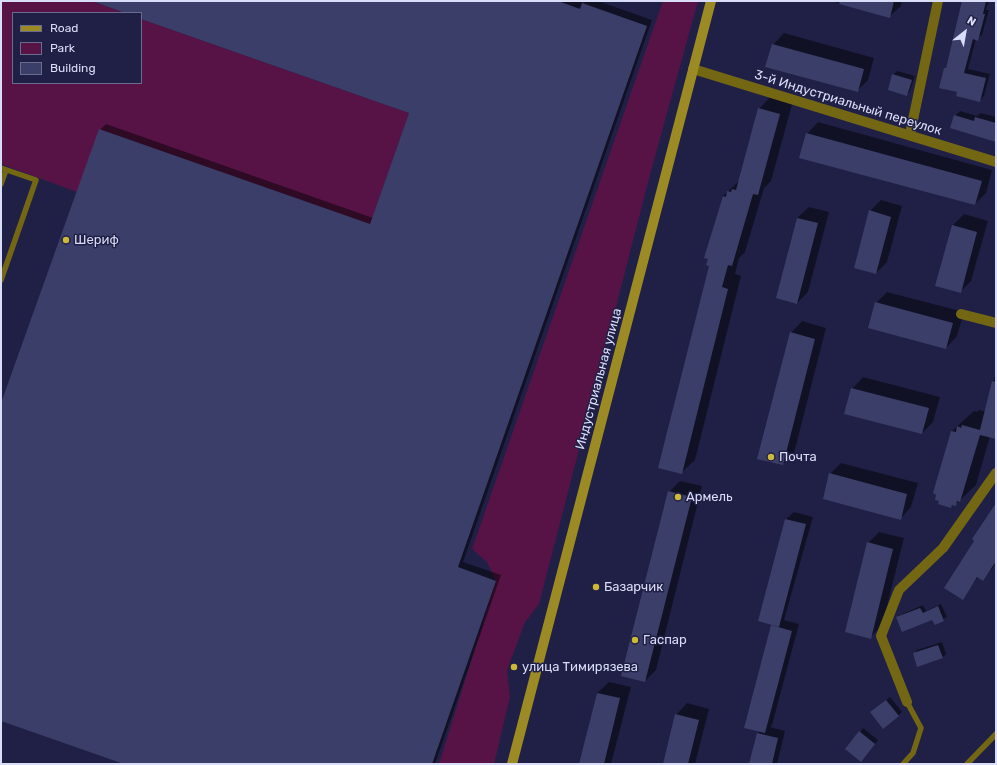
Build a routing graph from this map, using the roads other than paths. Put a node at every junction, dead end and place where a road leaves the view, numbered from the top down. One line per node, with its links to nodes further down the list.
1 (711, 1): 3 (street, Индустриальная улица)
2 (938, 1): 4 (street)
3 (693, 69): 4 (street, 3-й Индустриальный переулок); 14 (street, Индустриальная улица)
4 (910, 134): 5 (street, 3-й Индустриальный переулок)
5 (996, 162)
6 (4, 169): 7 (lane); 8 (lane)
7 (1, 184)
8 (1, 280)
9 (962, 314): 10 (street)
10 (996, 323)
11 (996, 473): 12 (street)
12 (907, 702): 15 (lane)
13 (996, 734): 16 (lane)
14 (512, 764)
15 (903, 764)
16 (967, 764)

